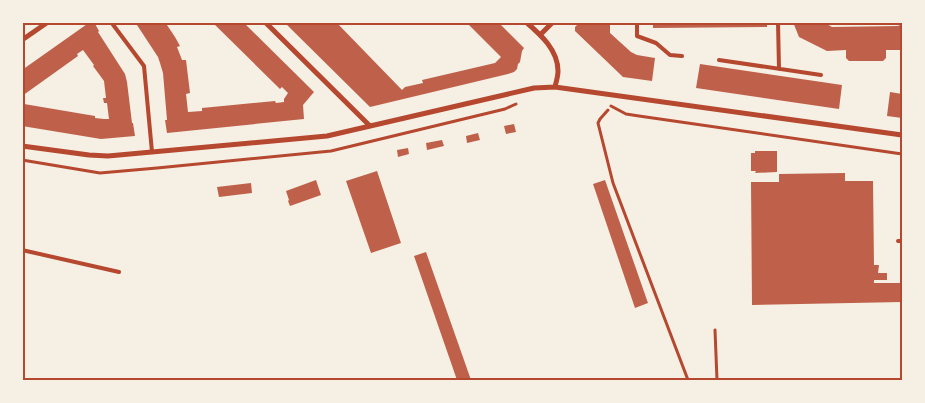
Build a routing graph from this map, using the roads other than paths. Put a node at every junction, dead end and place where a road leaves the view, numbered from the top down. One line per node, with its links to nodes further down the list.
1 (111, 22): 18 (lane)
2 (265, 22): 15 (street)
3 (526, 22): 8 (street)
4 (553, 22): 8 (street)
5 (637, 22): 10 (lane)
6 (778, 22): 12 (lane)
7 (46, 23): 9 (street)
8 (540, 35): 14 (street)
9 (22, 40)
10 (682, 56)
11 (719, 60): 12 (lane)
12 (779, 69): 13 (lane)
13 (821, 75)
14 (555, 87): 15 (street); 16 (street)
15 (370, 126): 18 (street)
16 (902, 135)
17 (22, 146): 18 (street)
18 (152, 152)
19 (22, 250): 20 (lane)
20 (119, 272)

